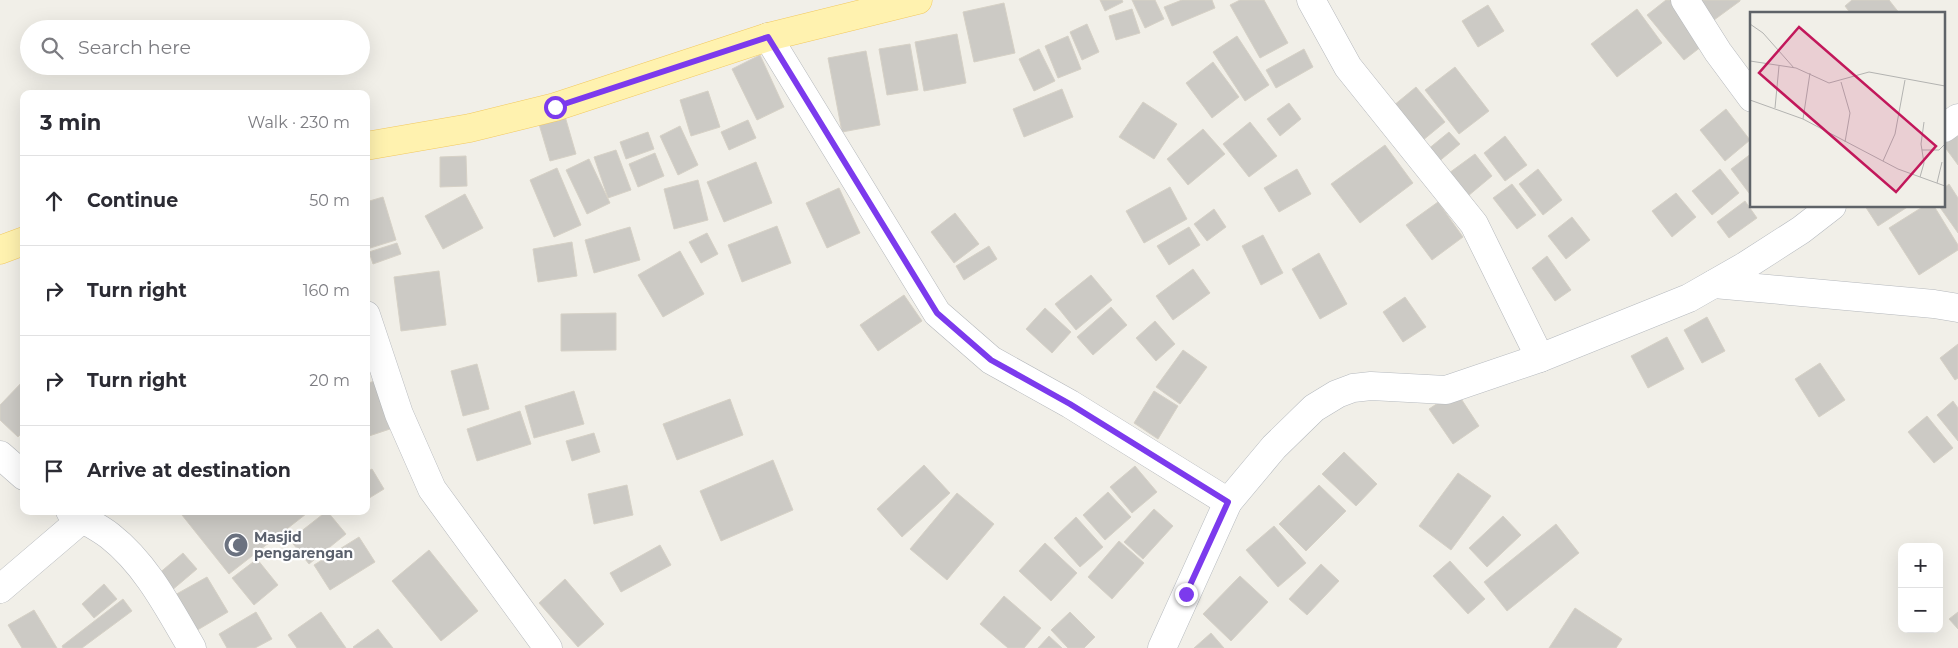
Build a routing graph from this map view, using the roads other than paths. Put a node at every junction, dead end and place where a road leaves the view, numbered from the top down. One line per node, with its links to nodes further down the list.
1 (918, 0): 4 (main road)
2 (1311, 0): 15 (street)
3 (1685, 0): 5 (street)
4 (768, 37): 8 (main road); 18 (street)
5 (1750, 95)
6 (1958, 118): 7 (street)
7 (1946, 127)
8 (370, 145)
9 (1829, 208): 12 (street)
10 (20, 242): 11 (main road)
11 (0, 250)
12 (1714, 284): 13 (street); 15 (street)
13 (1958, 308)
14 (370, 327): 22 (street)
15 (1540, 358): 18 (street)
16 (0, 454): 17 (street)
17 (20, 472)
18 (1228, 502): 23 (street)
19 (76, 515): 20 (street); 21 (street)
20 (0, 589)
21 (192, 648)
22 (548, 648)
23 (1162, 648)

